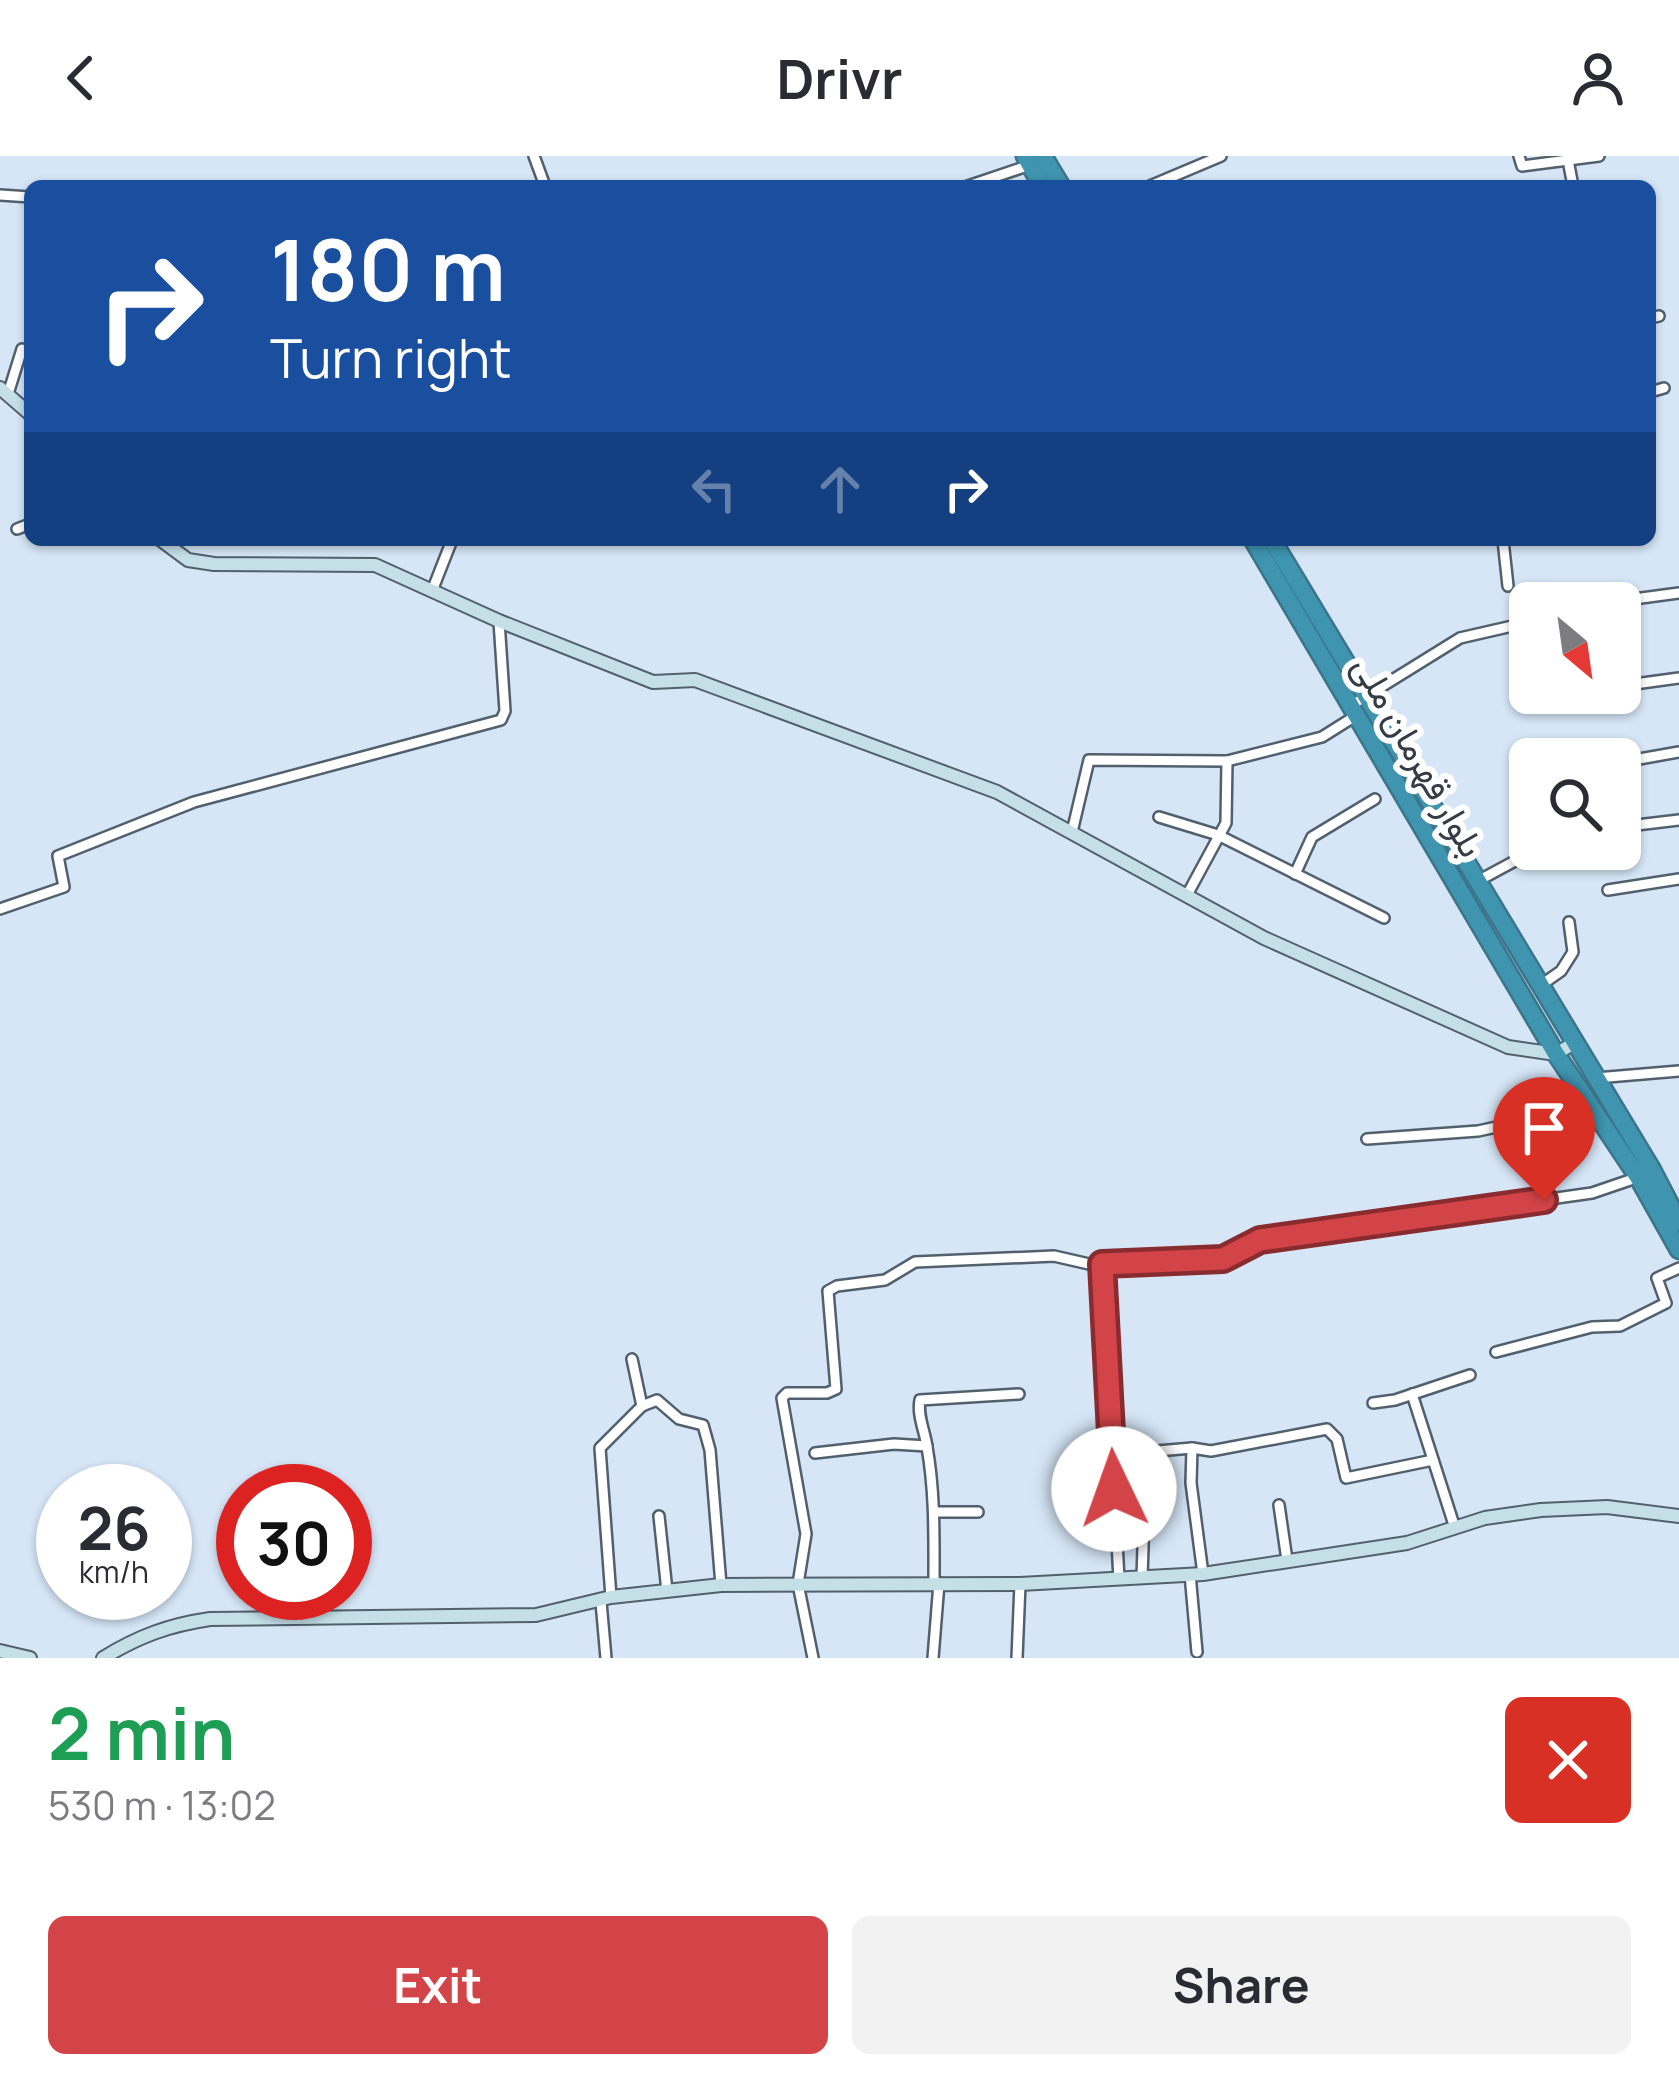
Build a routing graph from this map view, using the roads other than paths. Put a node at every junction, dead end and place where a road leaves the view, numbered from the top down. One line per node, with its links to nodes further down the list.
1 (1221, 156): 7 (street)
2 (1520, 156): 5 (street)
3 (1599, 156): 5 (street)
4 (1033, 159): 6 (street)
5 (1568, 160): 8 (street)
6 (982, 180)
7 (1164, 180)
8 (1572, 180)
9 (22, 349): 12 (street)
10 (1664, 388): 11 (street)
11 (1656, 390)
12 (4, 391)
13 (24, 526): 14 (street)
14 (17, 529)
15 (168, 546): 21 (street)
16 (450, 546): 21 (street)
17 (1257, 546): 28 (highway, بلوار قهرمان ملی)
18 (1274, 546): 28 (highway, بلوار قهرمان ملی)
19 (1504, 546): 20 (street)
20 (1508, 586)
21 (432, 591): 24 (street)
22 (1679, 593): 23 (street)
23 (1641, 598)
24 (499, 620): 36 (street); 44 (street)
25 (1509, 627): 28 (street)
26 (1679, 678): 27 (street)
27 (1641, 683)
28 (1358, 706): 31 (street); 41 (highway, بلوار قهرمان ملی); 49 (highway, بلوار قهرمان ملی)
29 (1679, 752): 30 (street)
30 (1641, 759)
31 (1226, 761): 36 (street); 37 (street)
32 (1375, 799): 39 (street)
33 (1160, 817): 37 (street)
34 (1679, 820): 35 (street)
35 (1641, 825)
36 (1072, 832): 43 (street)
37 (1218, 835): 39 (street); 43 (street)
38 (1509, 864): 41 (street)
39 (1295, 874): 45 (street)
40 (1679, 879): 42 (street)
41 (1476, 882): 47 (highway, بلوار قهرمان ملی)
42 (1608, 890)
43 (1187, 895): 49 (street)
44 (0, 909)
45 (1384, 918)
46 (1569, 922): 47 (street)
47 (1540, 985): 48 (highway, بلوار قهرمان ملی)
48 (1574, 1043): 49 (street); 51 (highway, بلوار قهرمان ملی)
49 (1556, 1054): 52 (highway, بلوار قهرمان ملی)
50 (1679, 1071): 51 (street)
51 (1596, 1078): 54 (highway, بلوار قهرمان ملی)
52 (1590, 1107): 53 (street); 54 (highway, بلوار قهرمان ملی)
53 (1367, 1139)
54 (1645, 1174): 55 (highway, بلوار قهرمان ملی); 56 (highway, بلوار قهرمان ملی); 57 (street)
55 (1679, 1219)
56 (1679, 1250)
57 (1102, 1264): 79 (street); 81 (street)
58 (1679, 1268): 59 (street)
59 (1496, 1352)
60 (632, 1359): 65 (street)
61 (1470, 1375): 63 (street)
62 (1019, 1394): 66 (street)
63 (1412, 1394): 64 (street); 69 (street)
64 (1373, 1403)
65 (642, 1406): 83 (street); 85 (street)
66 (927, 1446): 68 (street); 71 (street)
67 (1192, 1448): 69 (street); 77 (street); 78 (street)
68 (815, 1453)
69 (1433, 1460): 75 (street)
70 (1279, 1504): 76 (street)
71 (934, 1512): 72 (street); 80 (street)
72 (978, 1512)
73 (659, 1516): 84 (street)
74 (1679, 1516): 75 (street)
75 (1455, 1528): 76 (street)
76 (1287, 1560): 77 (street)
77 (1197, 1574): 78 (street); 87 (street)
78 (1142, 1578): 79 (street)
79 (1119, 1579): 82 (street)
80 (937, 1582): 81 (street); 82 (street); 92 (street)
81 (798, 1584): 83 (street); 91 (street)
82 (1020, 1584): 93 (street)
83 (721, 1585): 84 (street)
84 (667, 1591): 85 (street)
85 (606, 1599): 89 (street); 90 (street)
86 (0, 1651): 88 (street)
87 (1197, 1652)
88 (30, 1658)
89 (104, 1658)
90 (606, 1658)
91 (813, 1658)
92 (933, 1658)
93 (1018, 1658)

